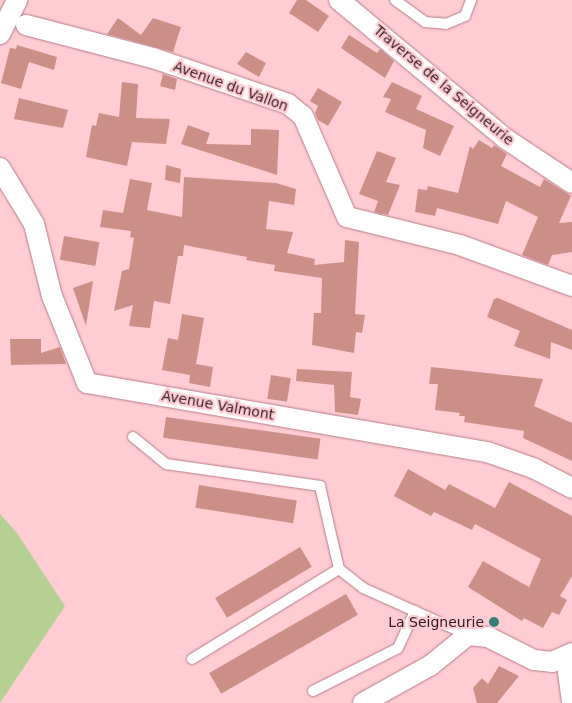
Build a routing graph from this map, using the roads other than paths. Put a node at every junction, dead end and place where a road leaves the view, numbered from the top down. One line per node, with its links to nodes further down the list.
1 (339, 0): 9 (street, Traverse de la Seigneurie)
2 (395, 0): 3 (lane)
3 (472, 0)
4 (14, 5): 6 (street)
5 (26, 25): 11 (street, Avenue du Vallon)
6 (0, 34)
7 (572, 166): 9 (street)
8 (0, 168): 13 (street, Avenue Valmont)
9 (549, 168): 10 (street, Traverse de la Seigneurie)
10 (572, 183)
11 (572, 286)
12 (133, 437): 14 (lane)
13 (572, 488)
14 (340, 570): 15 (lane); 18 (lane)
15 (415, 611): 16 (lane); 19 (lane)
16 (468, 635): 17 (street); 21 (street)
17 (569, 656): 20 (street)
18 (192, 659)
19 (313, 691)
20 (572, 702)
21 (363, 703)

